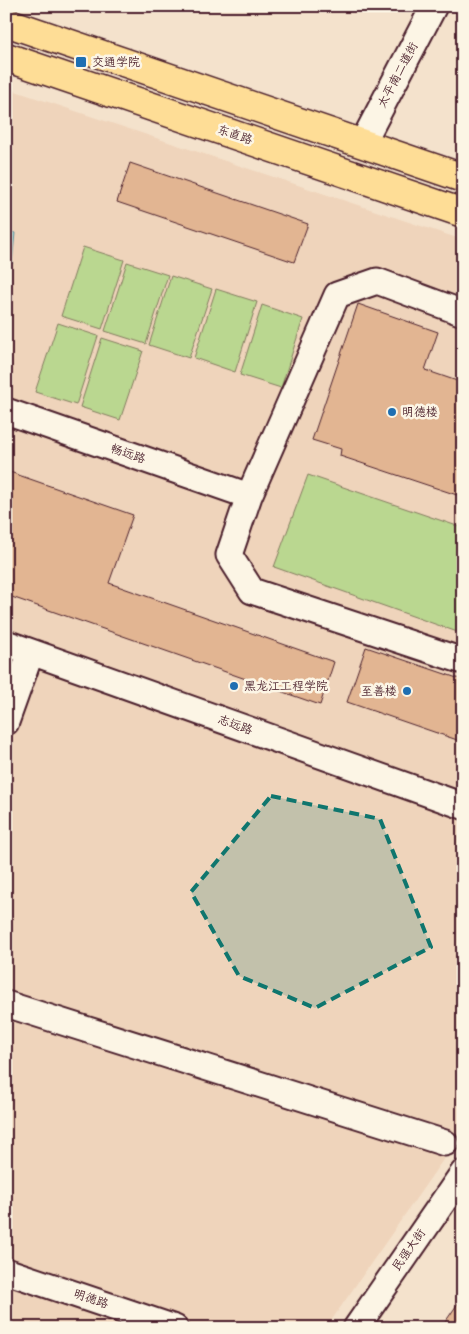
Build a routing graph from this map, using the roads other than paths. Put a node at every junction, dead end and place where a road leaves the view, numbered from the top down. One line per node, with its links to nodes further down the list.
1 (434, 6): 4 (street, 太平南二道街)
2 (6, 22): 4 (highway)
3 (6, 57): 6 (highway, 东直路)
4 (362, 144): 5 (highway)
5 (463, 178)
6 (463, 213)
7 (463, 313): 9 (street)
8 (6, 411): 9 (street, 畅远路)
9 (249, 496): 12 (street)
10 (6, 644): 11 (street, 志远路)
11 (31, 652): 13 (street); 14 (street, 志远路)
12 (463, 662)
13 (6, 722)
14 (463, 806)
15 (6, 1004): 16 (street)
16 (445, 1143)
17 (463, 1173): 20 (street, 民强大街)
18 (6, 1271): 19 (street, 明德路)
19 (175, 1328)
20 (356, 1328)

